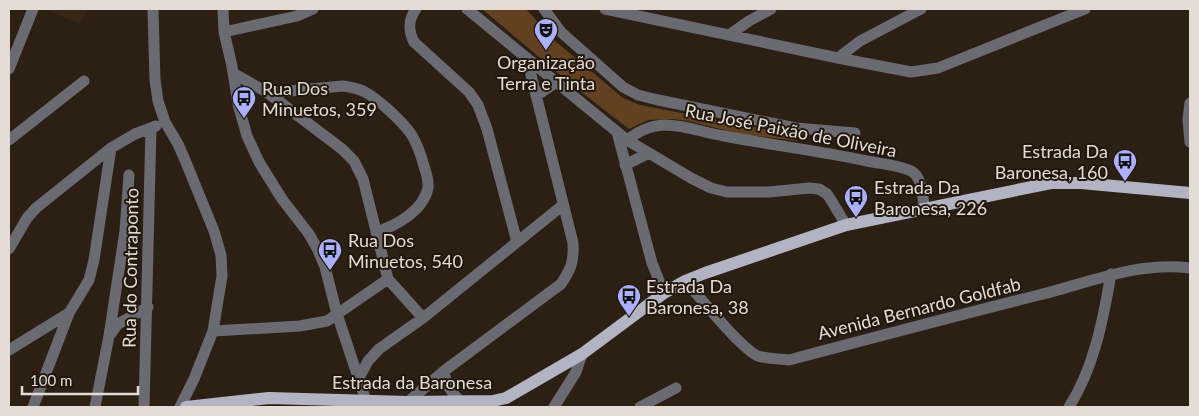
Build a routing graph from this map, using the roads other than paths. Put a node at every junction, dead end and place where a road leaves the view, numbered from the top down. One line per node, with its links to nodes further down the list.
1 (33, 9): 15 (street)
2 (223, 9): 13 (street)
3 (313, 9): 13 (street)
4 (416, 9): 43 (street)
5 (467, 9): 17 (street)
6 (544, 9): 27 (street)
7 (605, 9): 12 (street)
8 (770, 9): 14 (street)
9 (921, 9): 16 (street)
10 (1085, 9): 16 (street)
11 (153, 10): 25 (street)
12 (623, 10): 14 (street)
13 (224, 32): 19 (street)
14 (729, 35): 16 (street)
15 (11, 58): 18 (street)
16 (838, 58)
17 (527, 59): 21 (street); 23 (street)
18 (9, 70)
19 (234, 73): 22 (street); 52 (street)
20 (84, 81): 30 (street)
21 (555, 82): 23 (street); 28 (street)
22 (268, 93): 42 (street); 42 (street)
23 (536, 96): 39 (street)
24 (1190, 103): 32 (street)
25 (164, 122): 26 (street); 54 (street)
26 (151, 128): 33 (street); 50 (street, Rua do Contraponto)
27 (796, 128): 29 (street); 34 (street)
28 (617, 132): 31 (street); 36 (street)
29 (855, 133)
30 (9, 140)
31 (627, 140): 34 (street, Rua José Paixão de Oliveira); 35 (street)
32 (1190, 142)
33 (111, 148): 44 (street); 51 (street)
34 (814, 150): 40 (street, Rua José Paixão de Oliveira)
35 (649, 153): 36 (street); 41 (street)
36 (625, 165): 49 (street)
37 (129, 175): 55 (street)
38 (1190, 193): 40 (main road, Estrada da Baronesa)
39 (563, 205): 43 (street); 58 (street)
40 (924, 209): 41 (main road, Estrada da Baronesa)
41 (846, 225): 48 (main road, Estrada da Baronesa)
42 (377, 232): 47 (street)
43 (517, 242): 53 (street)
44 (9, 249)
45 (1190, 268): 46 (street, Avenida Bernardo Goldfab)
46 (1110, 274): 48 (street, Avenida Bernardo Goldfab); 71 (street)
47 (388, 279): 52 (street); 53 (street)
48 (686, 281): 49 (main road, Estrada da Baronesa)
49 (664, 293): 57 (main road, Estrada da Baronesa)
50 (148, 306): 55 (street); 66 (street, Rua do Contraponto)
51 (68, 313): 56 (street); 64 (street)
52 (337, 314): 54 (street); 59 (street)
53 (423, 318): 59 (street)
54 (213, 331): 67 (street)
55 (109, 336): 65 (street)
56 (9, 350)
57 (582, 354): 63 (main road, Estrada da Baronesa); 69 (street)
58 (444, 372): 62 (street); 63 (street)
59 (359, 378): 61 (street)
60 (676, 388): 70 (street)
61 (366, 402): 62 (main road, Estrada da Baronesa); 68 (main road, Estrada da Baronesa)
62 (408, 402): 63 (main road, Estrada da Baronesa)
63 (462, 403)
64 (33, 407)
65 (95, 407)
66 (144, 407)
67 (180, 407)
68 (186, 407)
69 (554, 407)
70 (640, 407)
71 (1068, 407)

